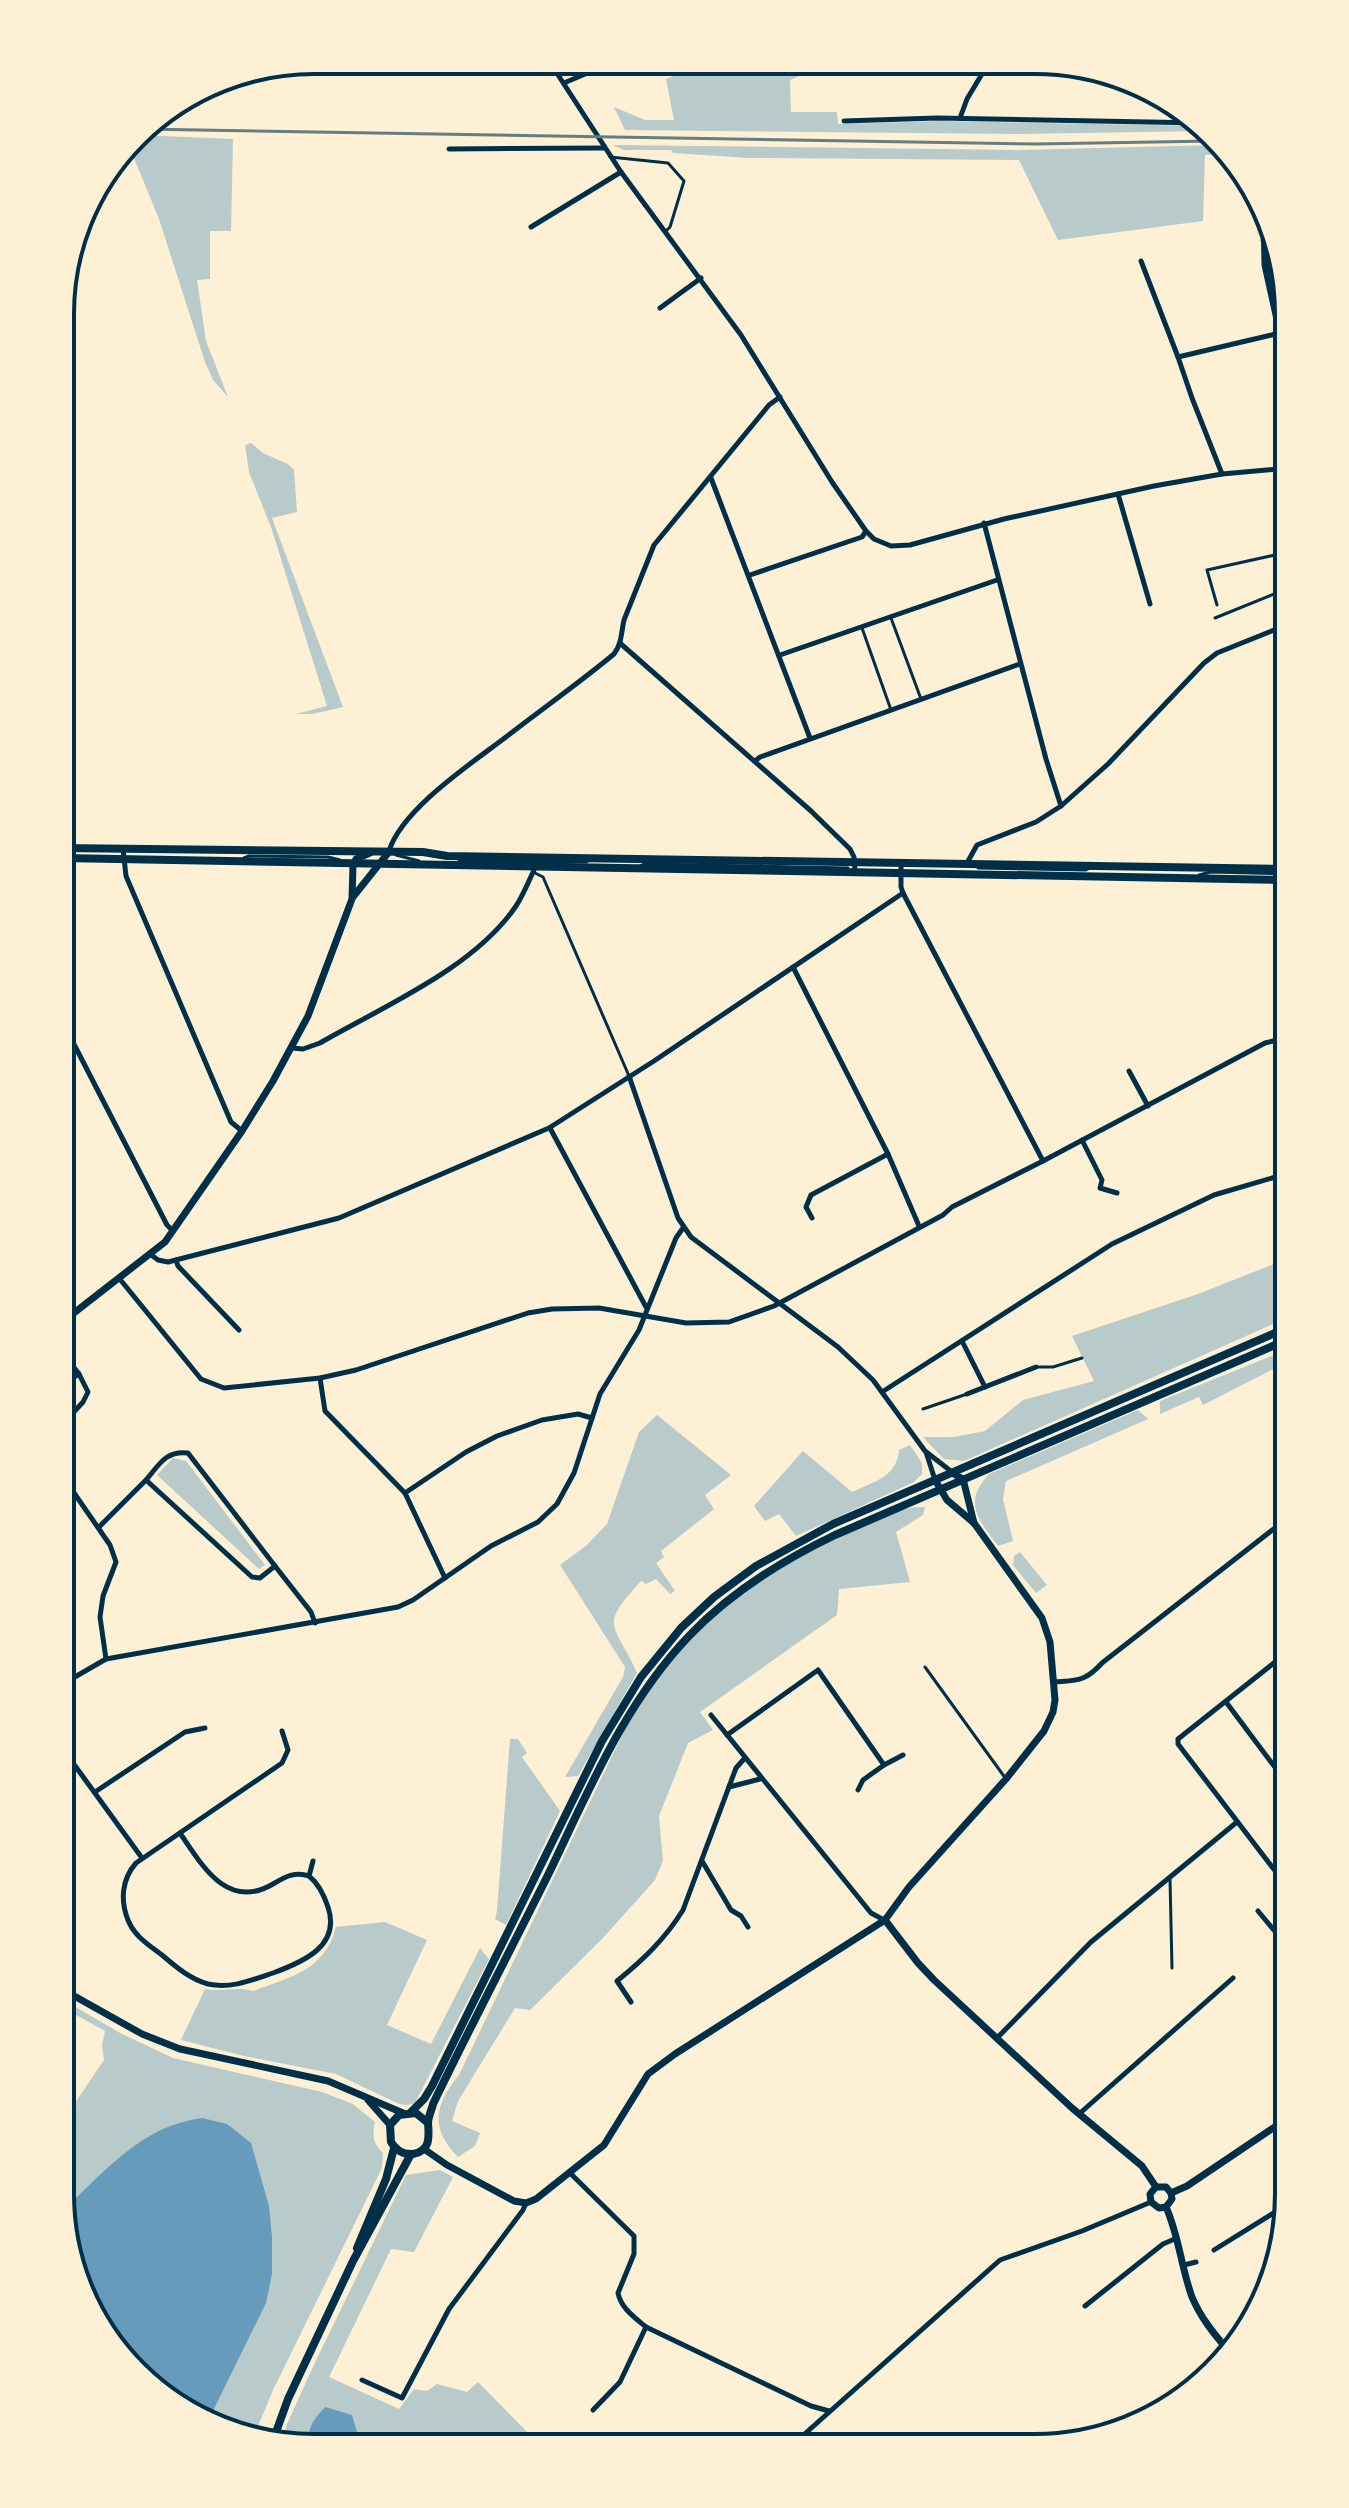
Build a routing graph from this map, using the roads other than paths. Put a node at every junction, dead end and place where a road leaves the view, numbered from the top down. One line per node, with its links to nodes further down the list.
1 (981, 74): 5 (street)
2 (558, 75): 4 (street)
3 (584, 75): 4 (street)
4 (564, 83): 8 (street)
5 (960, 118): 6 (street); 7 (street)
6 (844, 121)
7 (1179, 123)
8 (604, 148): 9 (street); 10 (street)
9 (449, 149)
10 (610, 157): 11 (street); 13 (lane)
11 (621, 172): 12 (street); 13 (street)
12 (531, 227)
13 (666, 231): 16 (street)
14 (1263, 241): 18 (street)
15 (1141, 261): 20 (street)
16 (701, 278): 17 (street); 21 (street)
17 (660, 308)
18 (1275, 309)
19 (1275, 334): 20 (street)
20 (1178, 357): 23 (street)
21 (780, 397): 24 (street); 27 (street)
22 (1275, 469): 23 (street)
23 (1222, 474): 25 (street)
24 (711, 478): 29 (street); 38 (street)
25 (1118, 494): 26 (street); 32 (street)
26 (984, 523): 27 (street); 30 (street)
27 (866, 531): 29 (street)
28 (1275, 555): 33 (lane)
29 (750, 575): 39 (street)
30 (997, 580): 34 (street); 40 (street)
31 (1275, 591): 35 (lane)
32 (1150, 604)
33 (1217, 605)
34 (891, 618): 36 (street); 41 (lane)
35 (1215, 618)
36 (862, 628): 39 (street); 42 (lane)
37 (1275, 630): 45 (street)
38 (621, 644): 44 (street); 49 (street)
39 (780, 655): 43 (street)
40 (1020, 664): 41 (street); 45 (street)
41 (921, 699): 42 (street)
42 (891, 710): 43 (street)
43 (810, 738): 44 (street)
44 (755, 761): 54 (street)
45 (1061, 806): 56 (street)
46 (74, 848): 47 (main road)
47 (123, 849): 48 (main road); 51 (street)
48 (370, 853): 49 (main road); 53 (street)
49 (388, 853): 52 (street); 54 (main road)
50 (74, 858): 51 (main road)
51 (122, 859): 53 (main road); 70 (street)
52 (379, 864): 53 (main road); 57 (main road); 61 (street)
53 (353, 865): 61 (street)
54 (855, 867): 55 (main road); 57 (main road)
55 (901, 868): 56 (main road); 60 (street)
56 (965, 868): 58 (main road); 59 (main road)
57 (534, 869): 65 (street); 67 (lane)
58 (1275, 873)
59 (1275, 874)
60 (903, 893): 62 (street); 73 (street)
61 (352, 899): 65 (street)
62 (793, 967): 67 (street); 72 (street)
63 (1275, 1041): 68 (street)
64 (74, 1044): 79 (street)
65 (292, 1048): 70 (street)
66 (1129, 1071): 68 (street)
67 (629, 1076): 69 (street); 78 (street)
68 (1148, 1106): 71 (street)
69 (549, 1128): 81 (street); 84 (street)
70 (242, 1131): 79 (street)
71 (1082, 1140): 73 (street); 75 (street)
72 (888, 1154): 76 (street); 77 (street)
73 (1043, 1161): 77 (street)
74 (1275, 1177): 88 (street)
75 (1117, 1193)
76 (812, 1218)
77 (919, 1226): 83 (street)
78 (683, 1228): 83 (street); 84 (street)
79 (173, 1231): 80 (street)
80 (150, 1254): 81 (street); 82 (street)
81 (176, 1260): 86 (street)
82 (119, 1277): 85 (street); 95 (street)
83 (777, 1303): 84 (street); 97 (street)
84 (646, 1311): 95 (street); 101 (street)
85 (74, 1313)
86 (239, 1330)
87 (1274, 1333): 103 (main road)
88 (962, 1341): 96 (street); 97 (street)
89 (1274, 1345): 104 (main road)
90 (1082, 1358): 91 (lane)
91 (1036, 1367): 96 (street)
92 (74, 1368): 93 (street)
93 (79, 1374): 94 (street); 100 (street)
94 (74, 1377)
95 (320, 1378): 108 (street)
96 (985, 1387): 98 (street)
97 (882, 1392): 102 (street)
98 (967, 1394): 99 (lane)
99 (923, 1409)
100 (74, 1412)
101 (592, 1418): 108 (street); 113 (street)
102 (925, 1451): 103 (street); 106 (street)
103 (952, 1473): 104 (street); 106 (main road)
104 (963, 1479): 106 (main road); 109 (street)
105 (146, 1480): 110 (street); 112 (street); 112 (street)
106 (937, 1485): 109 (street); 153 (main road); 155 (main road)
107 (74, 1492): 110 (street)
108 (405, 1493): 113 (street)
109 (974, 1523): 119 (street)
110 (99, 1527): 115 (street)
111 (1274, 1529): 119 (street)
112 (275, 1566): 114 (street)
113 (445, 1578): 114 (street)
114 (315, 1623): 115 (street)
115 (106, 1659): 118 (street)
116 (1274, 1663): 120 (street)
117 (925, 1667): 131 (lane)
118 (74, 1677)
119 (1054, 1682): 131 (street)
120 (1226, 1702): 129 (street); 135 (street)
121 (711, 1715): 124 (street)
122 (205, 1728): 134 (street)
123 (282, 1731): 136 (street)
124 (727, 1735): 126 (street); 128 (street)
125 (903, 1755): 128 (street)
126 (744, 1759): 130 (street); 132 (street)
127 (74, 1764): 134 (street)
128 (884, 1765): 133 (street)
129 (1274, 1766)
130 (760, 1779): 132 (street); 144 (street)
131 (1006, 1779): 144 (street)
132 (728, 1788): 139 (street)
133 (858, 1790)
134 (95, 1792): 137 (street)
135 (1237, 1822): 140 (street); 141 (street)
136 (180, 1833): 137 (street); 142 (street)
137 (142, 1858): 142 (street)
138 (313, 1861): 142 (street)
139 (702, 1861): 145 (street); 150 (street)
140 (1274, 1870)
141 (1169, 1875): 147 (lane); 151 (street)
142 (309, 1876)
143 (1258, 1911): 146 (street)
144 (885, 1920): 151 (street); 161 (street)
145 (748, 1927)
146 (1274, 1930)
147 (1172, 1968)
148 (1233, 1978): 154 (street)
149 (74, 1996): 152 (street)
150 (631, 2002)
151 (998, 2037): 154 (street)
152 (367, 2098): 153 (street); 156 (street)
153 (407, 2112): 155 (main road); 156 (main road)
154 (1079, 2114): 162 (street)
155 (428, 2123): 159 (main road)
156 (390, 2125): 158 (main road)
157 (1274, 2127): 163 (street)
158 (394, 2148): 160 (main road); 170 (main road)
159 (424, 2149): 160 (main road); 165 (street)
160 (411, 2154): 170 (main road)
161 (570, 2173): 165 (street); 174 (street)
162 (1156, 2187): 163 (street); 164 (street)
163 (1171, 2193): 166 (street)
164 (1151, 2202): 166 (street); 178 (street)
165 (526, 2203): 176 (street)
166 (1166, 2207): 168 (street)
167 (1274, 2213): 169 (street)
168 (1178, 2237): 172 (street); 173 (street)
169 (1214, 2250)
170 (353, 2261): 179 (main road)
171 (1196, 2262): 172 (street)
172 (1184, 2265): 175 (street)
173 (1085, 2306)
174 (646, 2327): 177 (street); 178 (street)
175 (1223, 2343)
176 (362, 2380)
177 (593, 2410)
178 (830, 2412): 180 (street)
179 (276, 2431)
180 (805, 2434)

